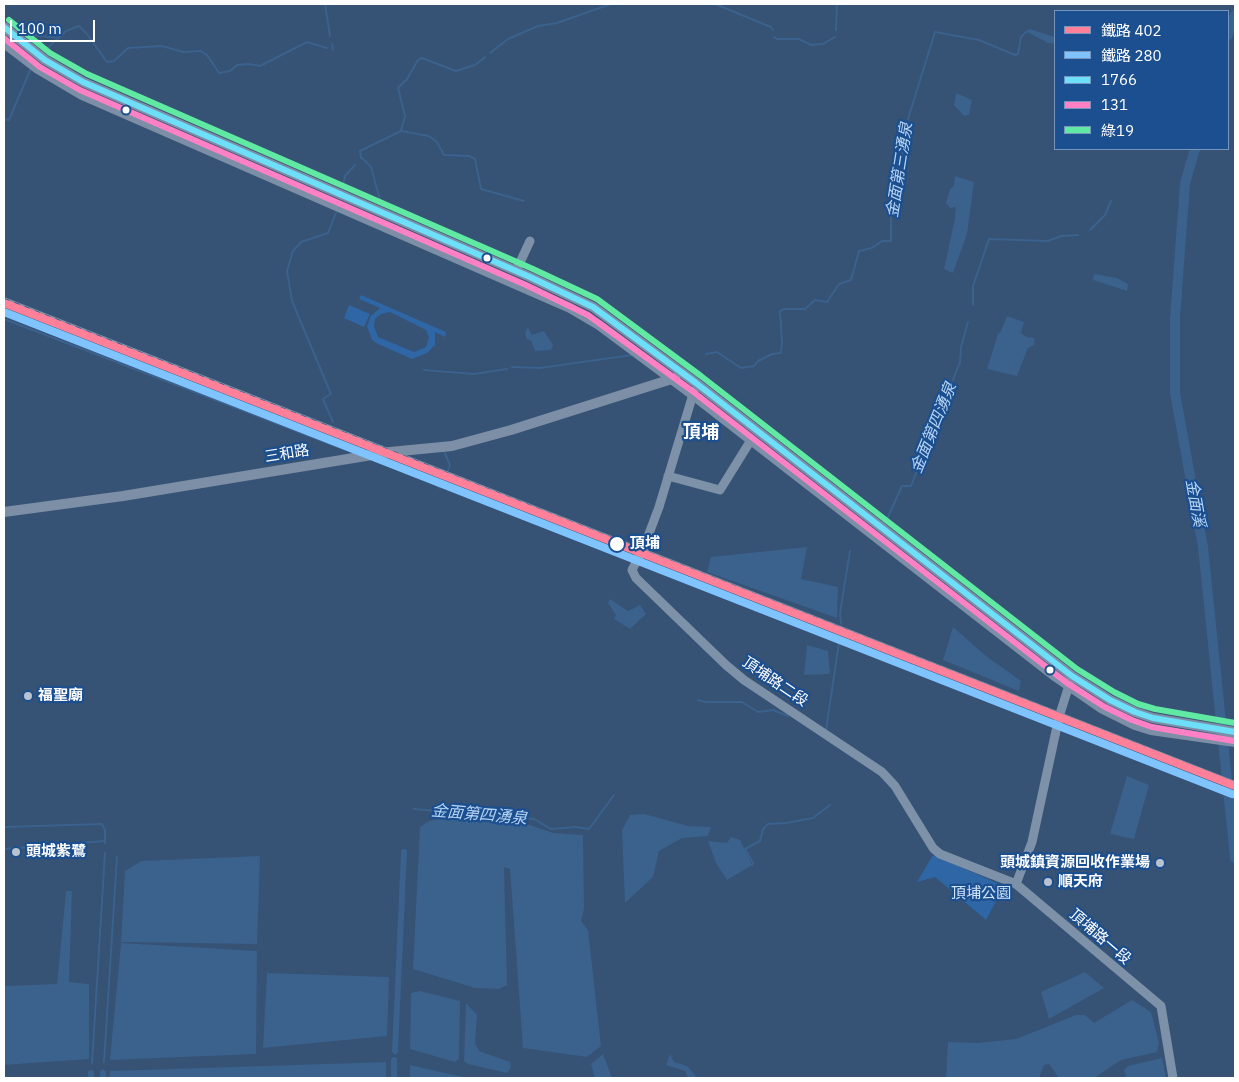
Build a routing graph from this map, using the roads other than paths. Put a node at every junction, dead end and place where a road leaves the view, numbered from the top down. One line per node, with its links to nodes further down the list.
1 (4, 27): 4 (main road)
2 (4, 42): 4 (main road)
3 (530, 241): 5 (street)
4 (449, 252): 5 (main road); 7 (main road)
5 (516, 271): 6 (main road)
6 (685, 375): 7 (main road, 三和路); 8 (main road)
7 (672, 380): 9 (main road); 12 (main road, 三和路)
8 (696, 383): 9 (street, 頂埔路二段); 13 (main road)
9 (693, 395): 10 (main road); 11 (street, 頂埔路二段)
10 (751, 440): 11 (street); 13 (main road)
11 (668, 476): 17 (street, 頂埔路二段)
12 (4, 512)
13 (1070, 681): 15 (main road); 17 (street)
14 (1235, 732): 15 (main road)
15 (1207, 733): 16 (main road)
16 (1235, 742)
17 (1016, 884): 18 (street, 頂埔路一段)
18 (1173, 1078)

